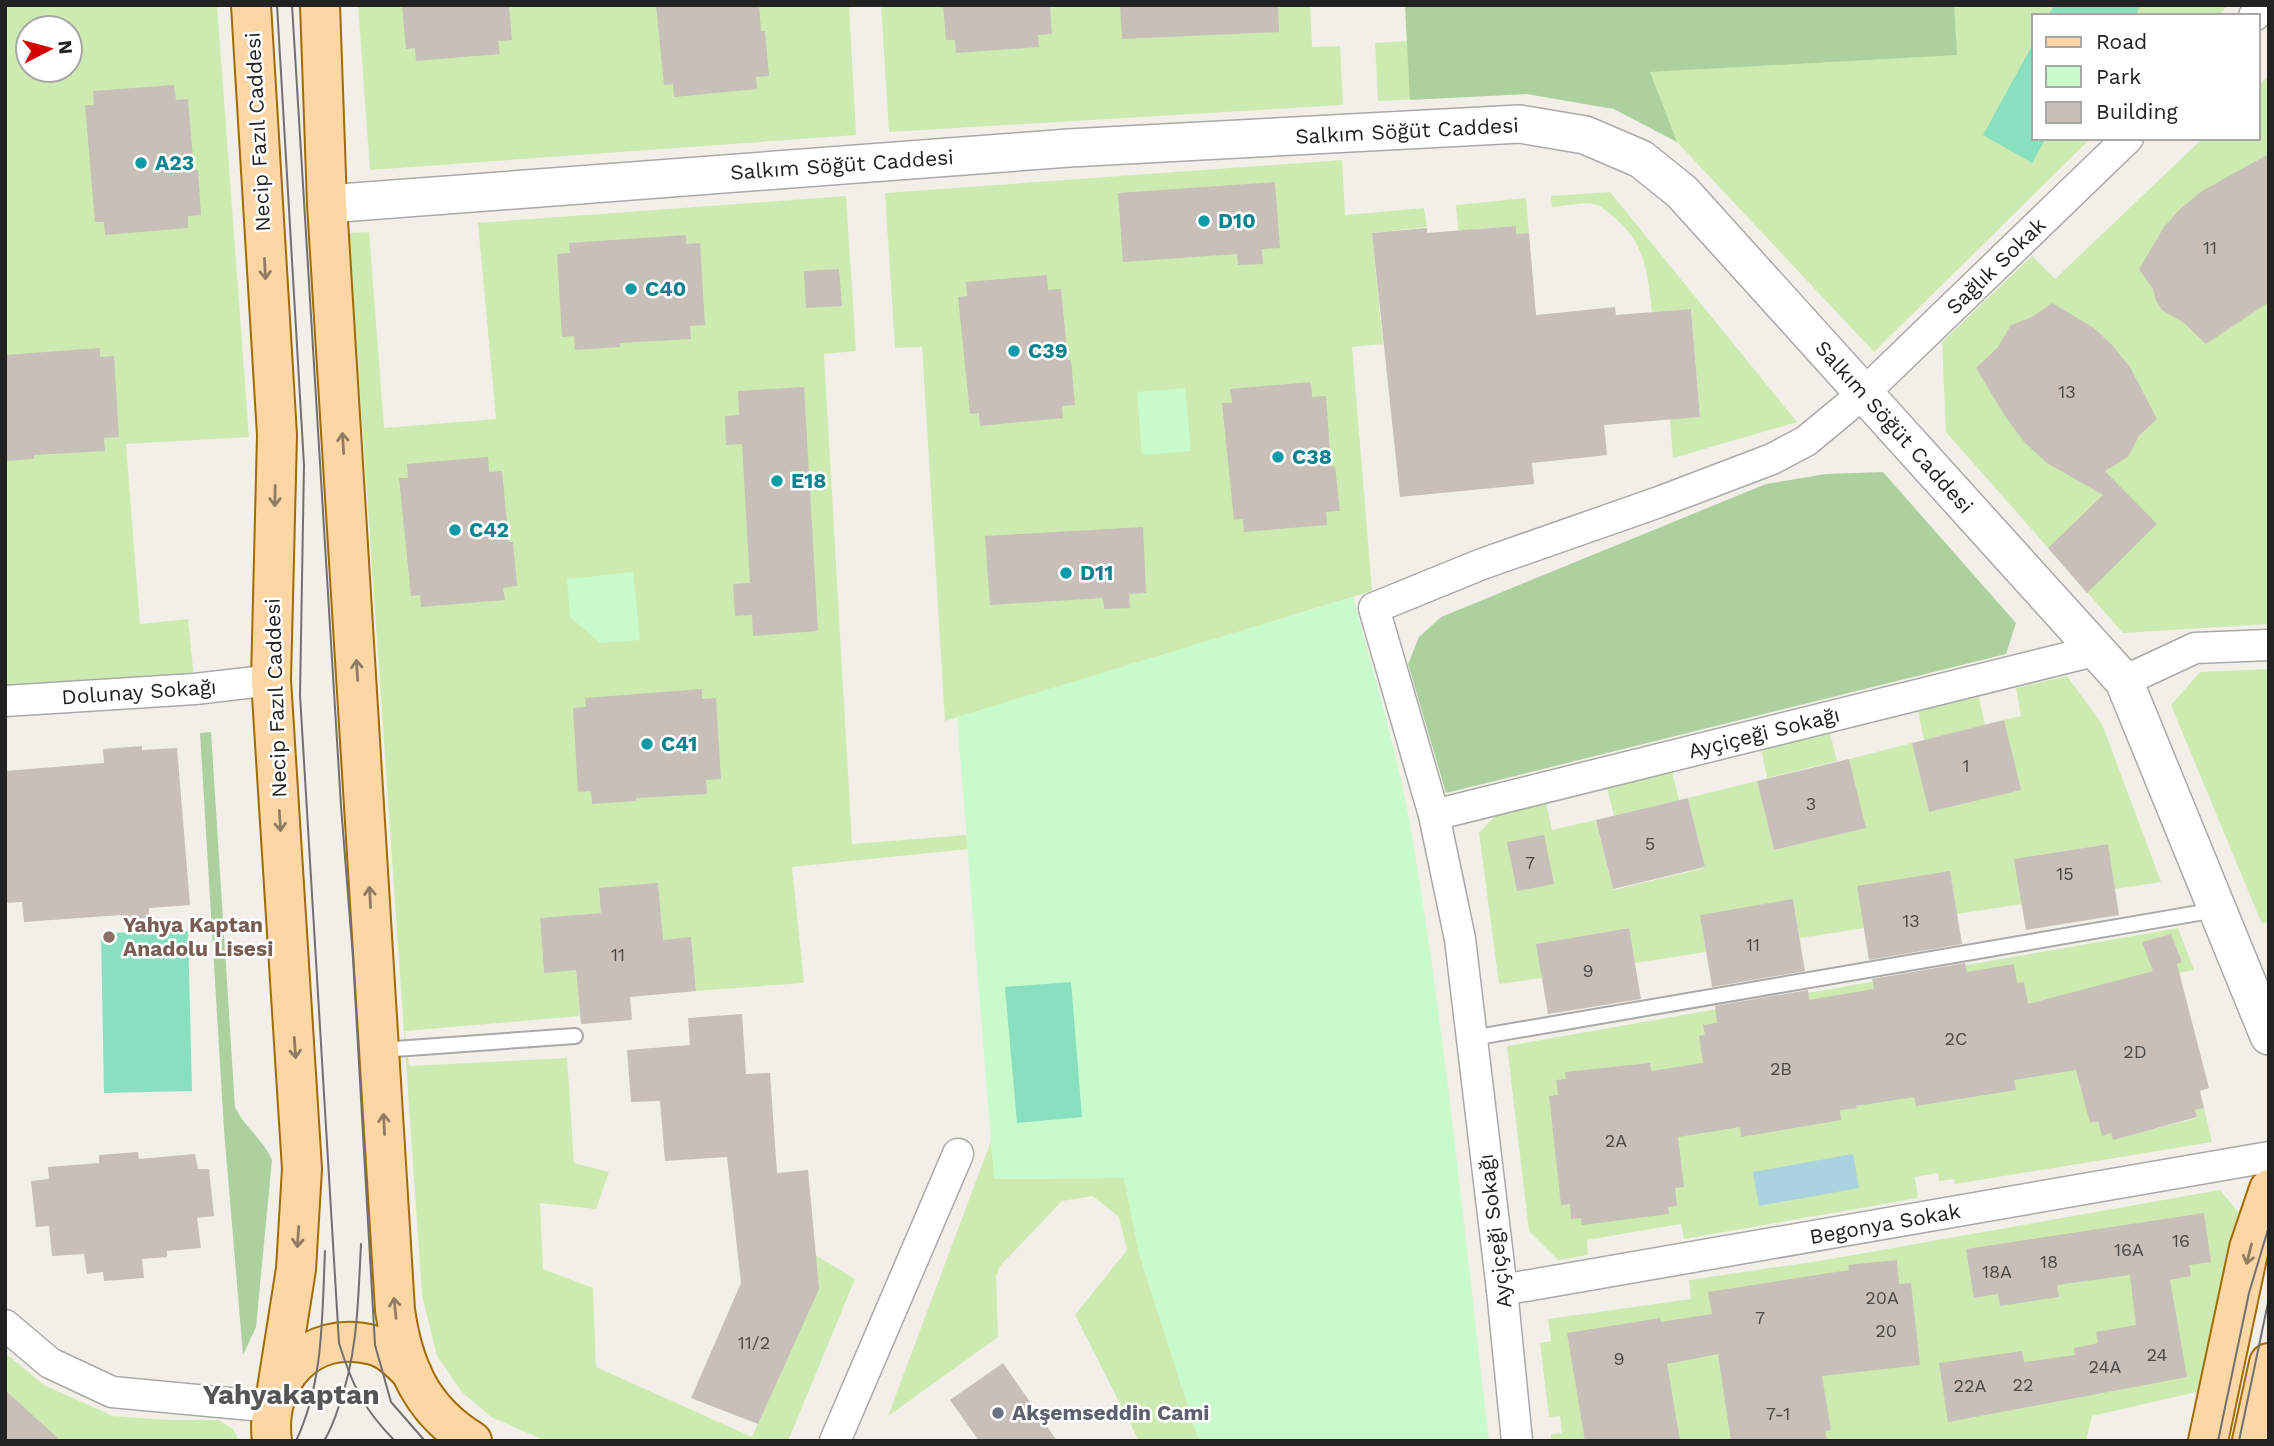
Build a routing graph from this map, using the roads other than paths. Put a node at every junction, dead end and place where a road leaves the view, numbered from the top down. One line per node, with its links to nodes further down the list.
1 (251, 5): 9 (main road, Necip Fazıl Caddesi, one-way to 9)
2 (320, 5): 4 (main road)
3 (2126, 140): 5 (street, Sağlık Sokak)
4 (327, 204): 5 (street, Salkım Söğüt Caddesi); 17 (main road, one-way to 4)
5 (1864, 393): 6 (street, Sağlık Sokak); 8 (street, Salkım Söğüt Caddesi)
6 (1374, 608): 12 (street, Ayçiçeği Sokağı)
7 (2269, 645): 10 (street)
8 (2094, 651): 10 (street, Salkım Söğüt Caddesi); 12 (street, Ayçiçeği Sokağı)
9 (271, 680): 11 (street, Dolunay Sokağı); 25 (main road, Necip Fazıl Caddesi, one-way to 25)
10 (2124, 681): 13 (street, Salkım Söğüt Caddesi)
11 (5, 701)
12 (1434, 815): 16 (street, Ayçiçeği Sokağı)
13 (2218, 910): 15 (street, Salkım Söğüt Caddesi); 16 (lane)
14 (575, 1036): 17 (lane)
15 (2269, 1036)
16 (1472, 1038): 21 (street, Ayçiçeği Sokağı)
17 (380, 1050): 24 (main road, one-way to 17)
18 (958, 1154): 28 (street)
19 (2269, 1157): 21 (street, Begonya Sokak)
20 (2269, 1189): 30 (main road, one-way to 30)
21 (1502, 1290): 29 (street, Ayçiçeği Sokağı)
22 (5, 1325): 25 (street)
23 (2269, 1363): 31 (main road)
24 (418, 1383): 25 (main road); 26 (main road); 27 (main road)
25 (270, 1420)
26 (426, 1441)
27 (472, 1441)
28 (835, 1441)
29 (1517, 1441)
30 (2208, 1441)
31 (2252, 1441)

